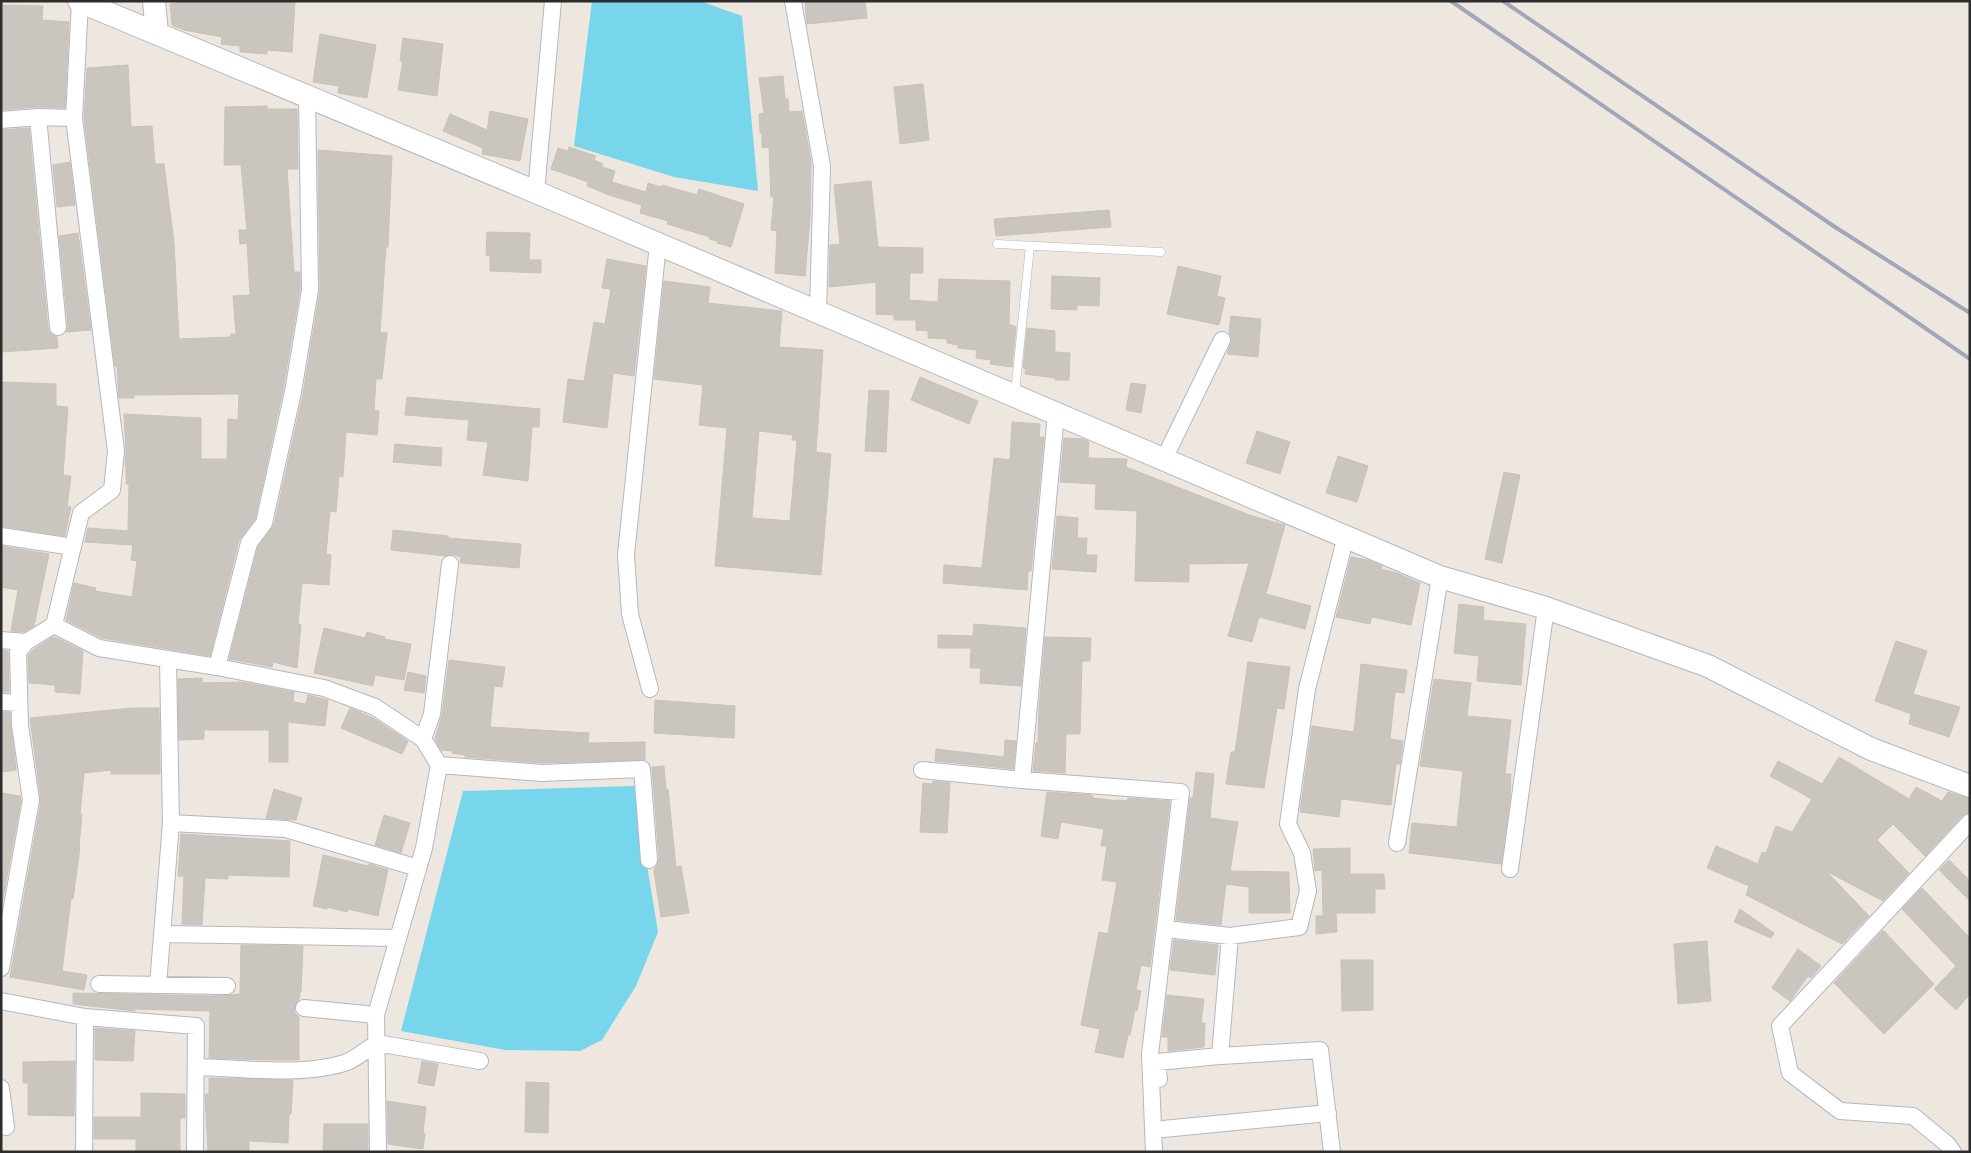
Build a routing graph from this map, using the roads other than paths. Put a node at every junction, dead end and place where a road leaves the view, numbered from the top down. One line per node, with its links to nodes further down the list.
1 (80, 1): 5 (main road); 8 (street)
2 (154, 1): 5 (main road)
3 (553, 1): 10 (street)
4 (793, 1): 15 (street)
5 (157, 33): 6 (main road)
6 (307, 95): 10 (main road); 31 (street)
7 (38, 117): 8 (street); 9 (street); 16 (street)
8 (74, 118): 23 (street)
9 (1, 120)
10 (536, 192): 11 (main road)
11 (658, 244): 15 (main road); 32 (street)
12 (997, 244): 13 (lane)
13 (1030, 246): 14 (lane); 18 (lane)
14 (1161, 252)
15 (818, 312): 18 (main road)
16 (58, 327)
17 (1222, 340): 20 (street)
18 (1015, 396): 19 (main road)
19 (1056, 414): 20 (main road); 38 (street)
20 (1164, 459): 22 (main road)
21 (1, 536): 23 (street)
22 (1346, 536): 25 (main road); 48 (street)
23 (73, 547): 27 (street)
24 (450, 564): 35 (street)
25 (1440, 577): 26 (main road); 42 (street)
26 (1546, 608): 39 (main road); 45 (street)
27 (54, 625): 29 (street); 30 (street)
28 (1, 640): 29 (street)
29 (26, 642): 34 (street)
30 (168, 660): 31 (street); 41 (street)
31 (217, 667): 35 (street)
32 (650, 689)
33 (1, 702): 34 (street)
34 (19, 703): 50 (street)
35 (423, 740): 36 (street)
36 (439, 765): 43 (street); 44 (street)
37 (922, 770): 38 (street)
38 (1022, 780): 46 (street)
39 (1970, 786)
40 (1970, 822): 73 (street)
41 (171, 823): 44 (street); 47 (street)
42 (1397, 843)
43 (649, 860)
44 (418, 868): 49 (street)
45 (1510, 869)
46 (1165, 929): 48 (street); 70 (street)
47 (162, 934): 49 (street); 53 (street)
48 (1230, 936): 60 (street)
49 (398, 938): 57 (street)
50 (4, 940): 51 (street)
51 (1, 968)
52 (99, 984): 53 (street)
53 (158, 985): 54 (street)
54 (227, 986)
55 (1, 1001): 58 (street)
56 (304, 1008): 57 (street)
57 (376, 1015): 59 (street)
58 (85, 1017): 62 (street); 67 (street)
59 (377, 1043): 61 (street); 62 (street); 69 (street)
60 (1220, 1056): 64 (street); 66 (street)
61 (480, 1061)
62 (196, 1067): 68 (street)
63 (1, 1088): 65 (street)
64 (1328, 1113): 66 (street); 72 (street)
65 (6, 1127)
66 (1162, 1129): 71 (street)
67 (84, 1152)
68 (195, 1152)
69 (378, 1152)
70 (1154, 1152)
71 (1164, 1152)
72 (1332, 1152)
73 (1953, 1152)

